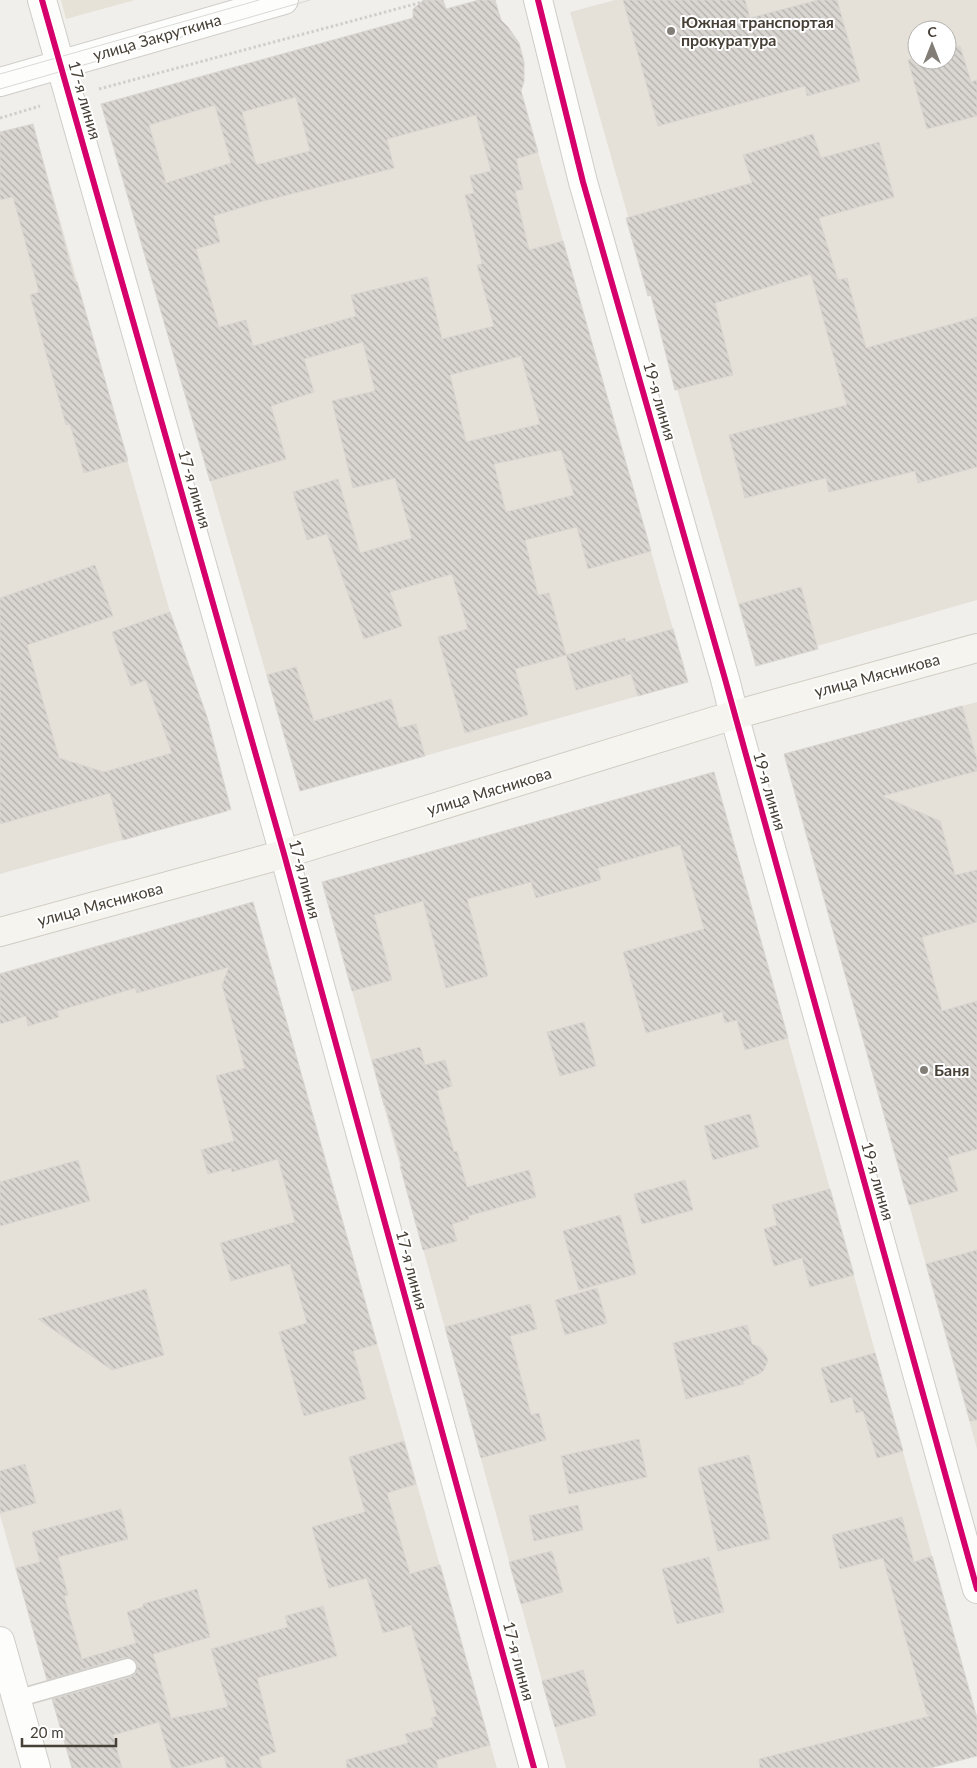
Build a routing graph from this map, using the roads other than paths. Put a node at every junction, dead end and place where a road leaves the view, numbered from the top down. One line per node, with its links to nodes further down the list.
1 (42, 0): 4 (street, 17-я линия)
2 (284, 0): 4 (street, улица Закруткина)
3 (538, 0): 7 (street, 19-я линия)
4 (61, 65): 5 (street, улица Закруткина); 8 (street, 17-я линия)
5 (0, 82)
6 (977, 648): 7 (main road, улица Мясникова)
7 (734, 715): 8 (main road, улица Мясникова); 10 (street, 19-я линия)
8 (284, 854): 9 (main road, улица Мясникова); 15 (street, 17-я линия)
9 (0, 932)
10 (977, 1589)
11 (0, 1641): 13 (street)
12 (128, 1667): 13 (lane)
13 (16, 1699): 14 (street)
14 (36, 1768)
15 (534, 1768)

